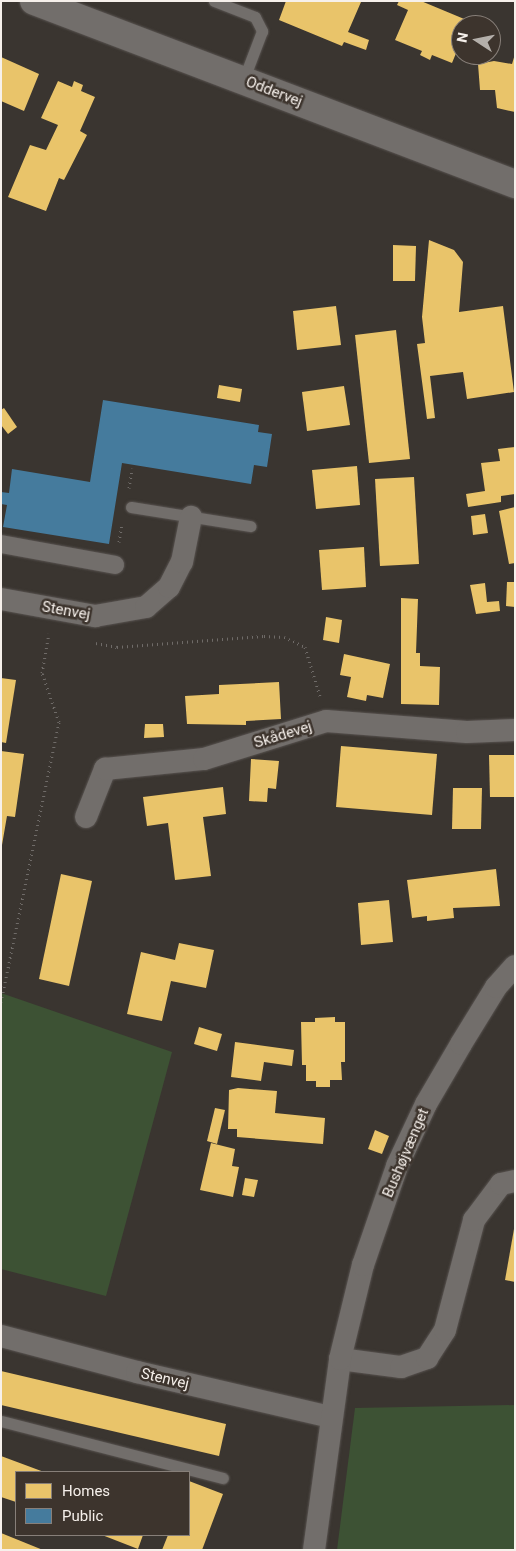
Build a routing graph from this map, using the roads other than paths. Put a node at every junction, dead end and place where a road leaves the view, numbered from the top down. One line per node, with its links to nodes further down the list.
1 (34, 1): 3 (street, Oddervej)
2 (214, 1): 3 (lane)
3 (243, 81): 4 (street, Oddervej)
4 (515, 184)
5 (132, 507): 6 (lane)
6 (191, 516): 7 (lane); 10 (street, Stenvej)
7 (250, 526)
8 (1, 544): 9 (street)
9 (115, 565)
10 (1, 599)
11 (515, 730): 12 (street, Skådevej)
12 (86, 818)
13 (515, 966): 16 (street, Bushøjvænget)
14 (515, 1181): 16 (street)
15 (1, 1336): 17 (street, Stenvej)
16 (340, 1358): 17 (street, Bushøjvænget)
17 (330, 1417): 20 (street, Bushøjvænget)
18 (1, 1421): 19 (lane)
19 (223, 1478)
20 (314, 1550)

